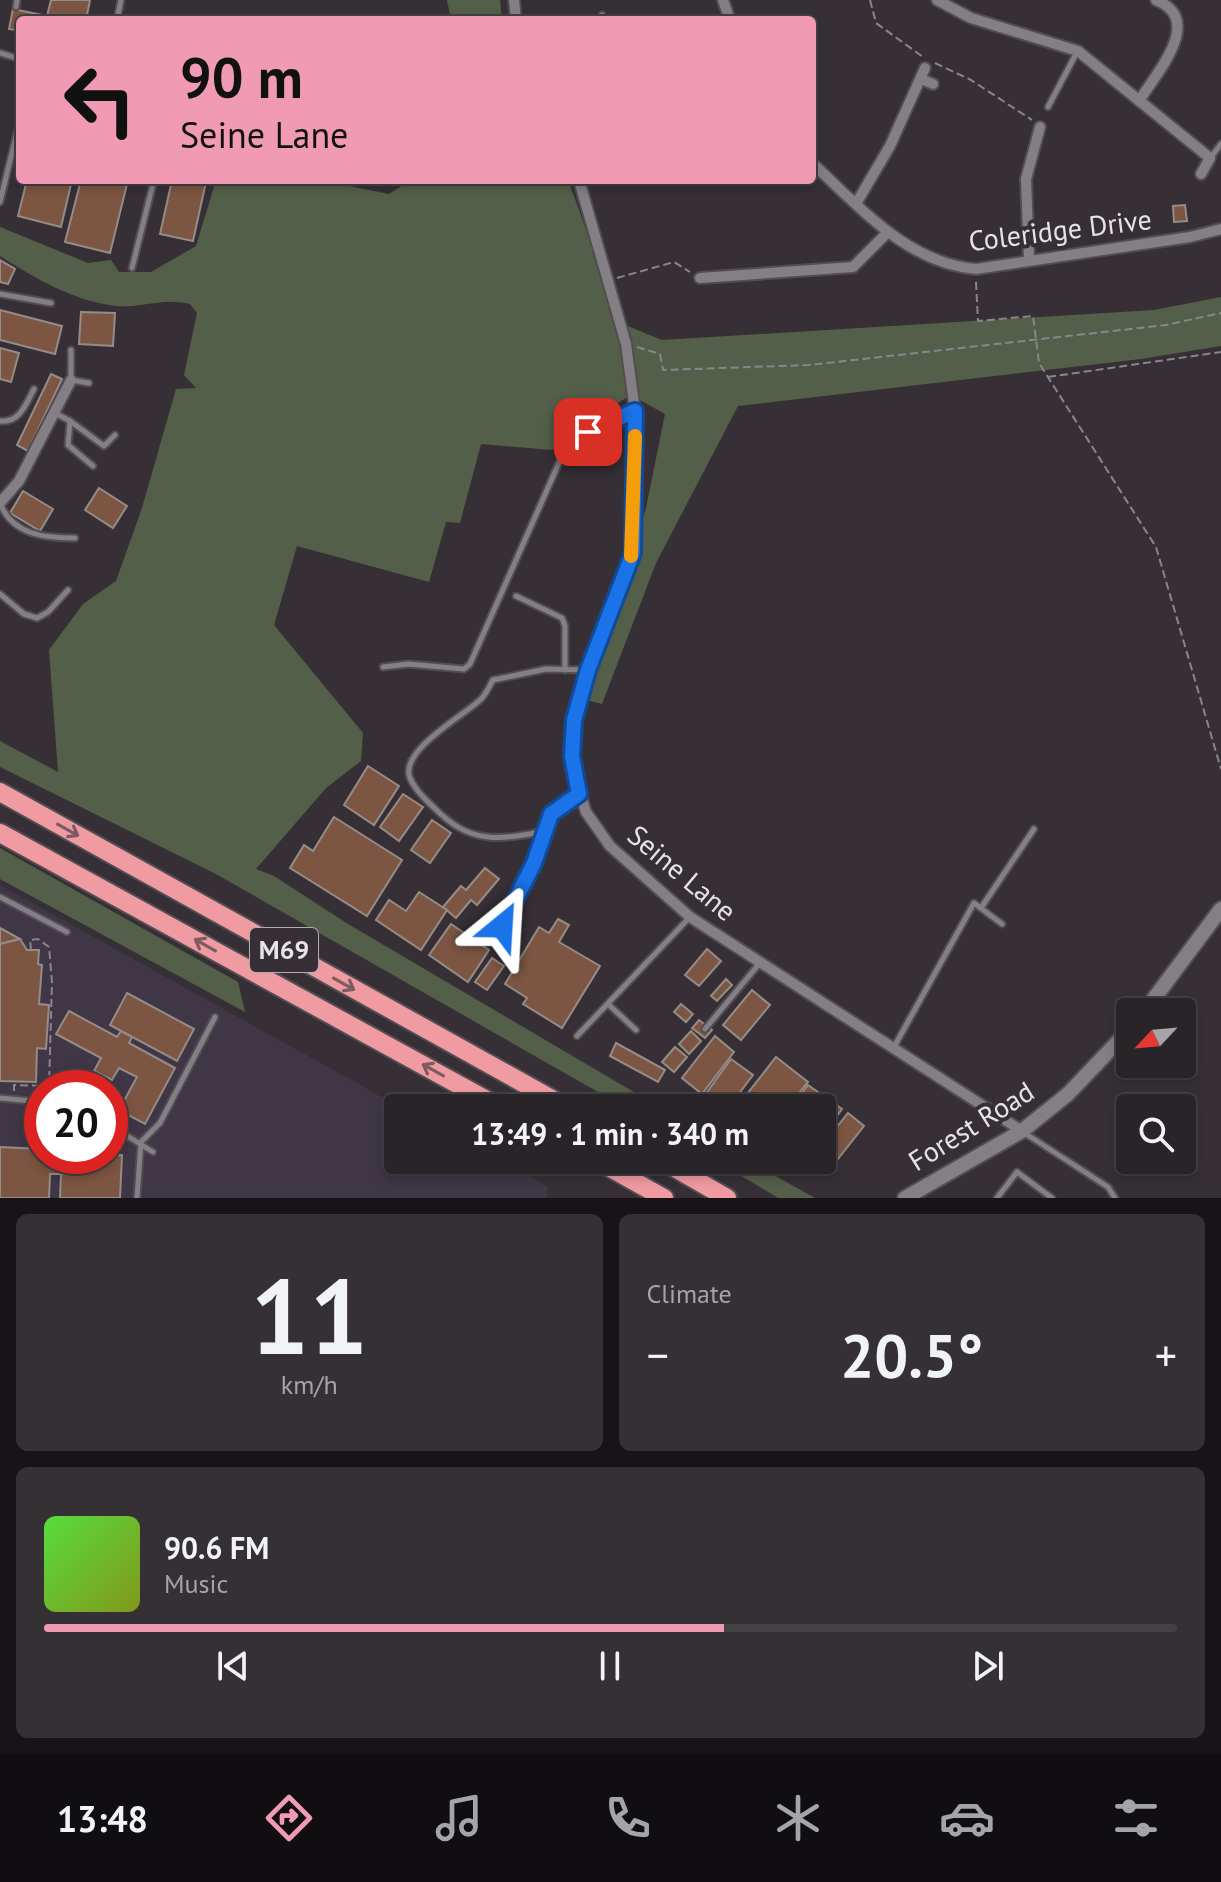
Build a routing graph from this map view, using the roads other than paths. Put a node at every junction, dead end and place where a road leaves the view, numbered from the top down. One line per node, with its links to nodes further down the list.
1 (937, 0): 3 (street)
2 (1156, 0): 6 (street)
3 (957, 4): 4 (street)
4 (1078, 51): 6 (street); 7 (lane)
5 (933, 84): 17 (street)
6 (1139, 101): 11 (street)
7 (1048, 107)
8 (1040, 127): 20 (street)
9 (16, 136): 16 (lane)
10 (1221, 144): 11 (lane)
11 (1210, 158): 13 (street)
12 (816, 166): 17 (street, Coleridge Drive)
13 (1201, 174)
14 (153, 184): 21 (lane)
15 (580, 184): 29 (street, Seine Lane)
16 (0, 202)
17 (857, 202): 19 (street, Coleridge Drive)
18 (1221, 229): 20 (street, Coleridge Drive)
19 (888, 232): 20 (street, Coleridge Drive); 22 (street)
20 (1029, 259)
21 (132, 268)
22 (700, 278)
23 (0, 294): 24 (lane)
24 (51, 303)
25 (71, 350): 26 (lane)
26 (71, 380): 27 (lane); 30 (street)
27 (89, 383)
28 (34, 389): 31 (lane)
29 (635, 411): 40 (lane); 42 (street, Seine Lane)
30 (55, 413): 32 (lane); 35 (street)
31 (0, 421)
32 (70, 421): 33 (lane); 34 (lane)
33 (115, 435)
34 (93, 466)
35 (0, 503): 36 (lane)
36 (75, 538)
37 (68, 590): 38 (lane)
38 (0, 594)
39 (516, 596): 41 (lane)
40 (383, 667)
41 (565, 670): 42 (lane); 46 (lane)
42 (588, 670): 44 (street, Seine Lane)
43 (0, 792): 65 (highway, M69, one-way to 65)
44 (579, 794): 46 (lane); 51 (street, Seine Lane)
45 (1034, 829): 49 (lane)
46 (545, 831): 53 (lane)
47 (0, 833): 64 (highway, M69, one-way to 47)
48 (0, 897): 54 (lane)
49 (981, 908): 52 (lane); 63 (lane)
50 (1221, 909): 56 (street)
51 (690, 917): 55 (street, Seine Lane); 57 (lane)
52 (1002, 924)
53 (502, 926)
54 (67, 932)
55 (759, 964): 59 (lane); 63 (street, Seine Lane)
56 (1154, 998)
57 (608, 1003): 60 (lane); 61 (lane)
58 (215, 1017): 70 (lane)
59 (705, 1029)
60 (636, 1030)
61 (577, 1036)
62 (1116, 1044): 68 (street, Forest Road)
63 (893, 1050): 68 (street, Seine Lane)
64 (475, 1094)
65 (543, 1094)
66 (0, 1098): 67 (lane)
67 (24, 1100)
68 (1022, 1131): 77 (street, Forest Road); 80 (lane)
69 (128, 1135): 70 (lane)
70 (141, 1142): 71 (lane); 74 (lane)
71 (153, 1152)
72 (621, 1174): 75 (highway)
73 (685, 1174): 76 (highway)
74 (137, 1198)
75 (664, 1198)
76 (727, 1198)
77 (905, 1198)
78 (997, 1198): 79 (lane)
79 (1052, 1198)
80 (1115, 1198)

